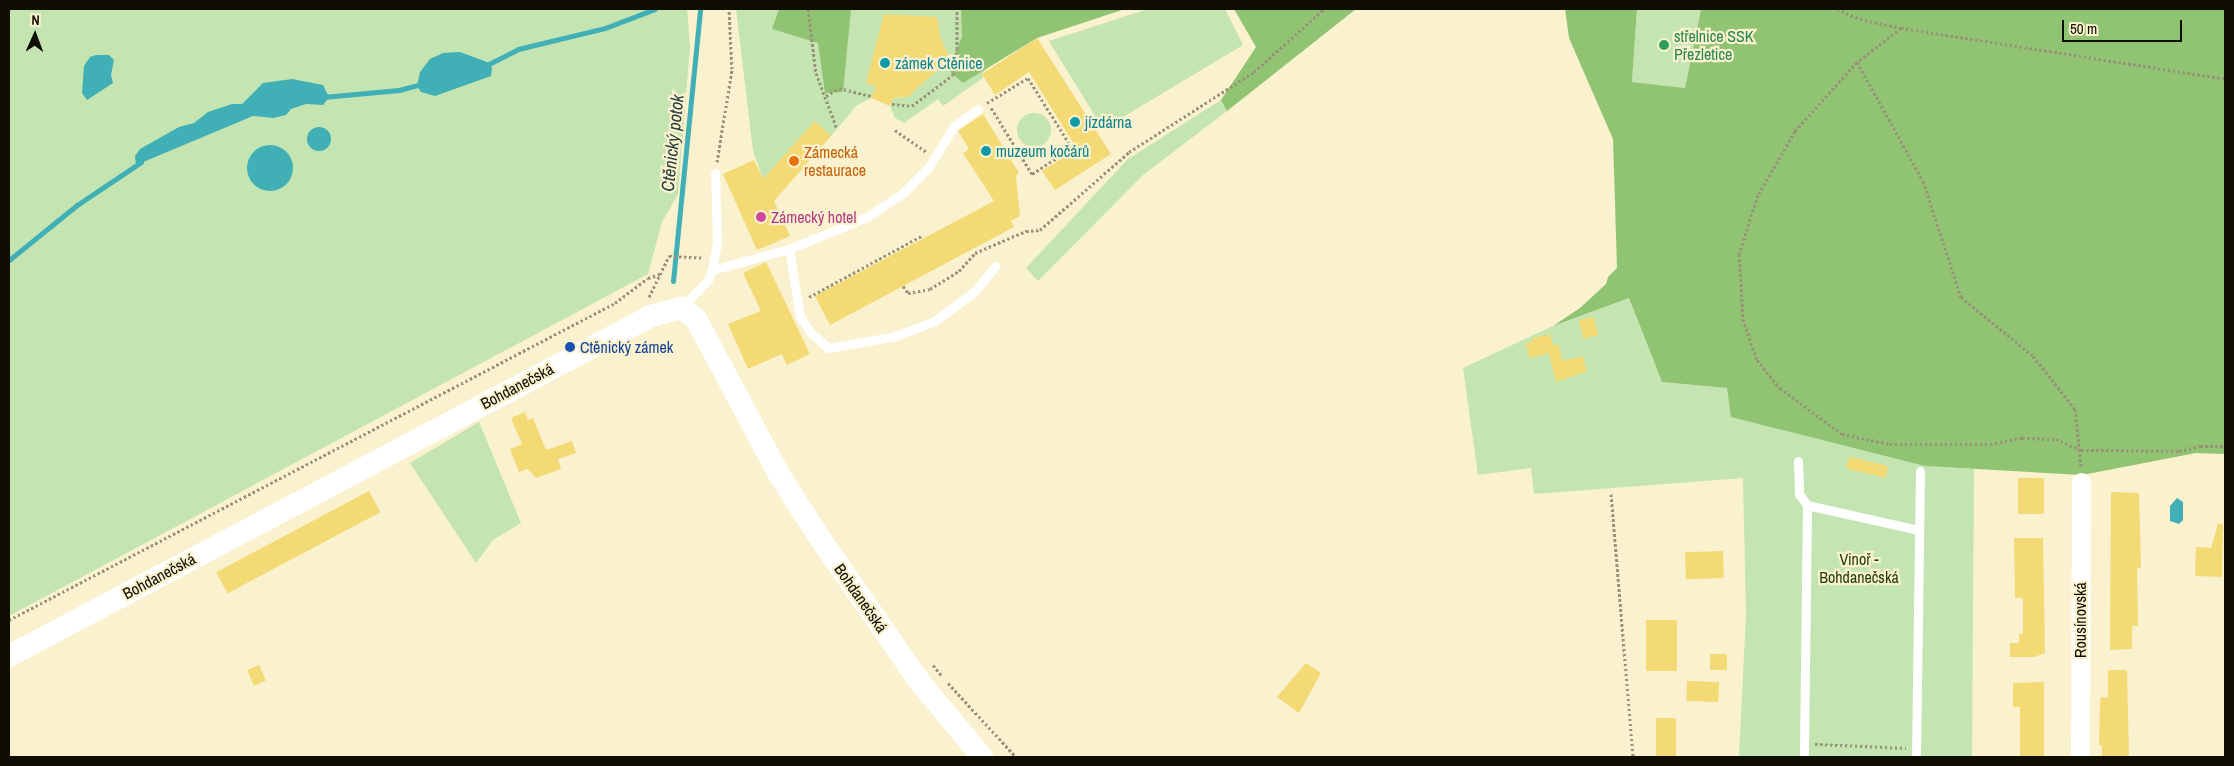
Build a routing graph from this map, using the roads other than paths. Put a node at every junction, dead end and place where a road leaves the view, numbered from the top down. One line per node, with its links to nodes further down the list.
1 (978, 109): 3 (lane)
2 (715, 173): 5 (lane)
3 (789, 248): 4 (lane); 5 (lane)
4 (996, 266)
5 (712, 270): 6 (lane)
6 (681, 308): 12 (street, Bohdanečská); 14 (street, Bohdanečská)
7 (1798, 461): 10 (lane)
8 (1920, 471): 11 (lane)
9 (2081, 482): 16 (street, Rousínovská)
10 (1807, 505): 11 (lane); 15 (lane)
11 (1919, 530): 13 (lane)
12 (9, 656)
13 (1916, 753)
14 (982, 757)
15 (1804, 757)
16 (2080, 757)

